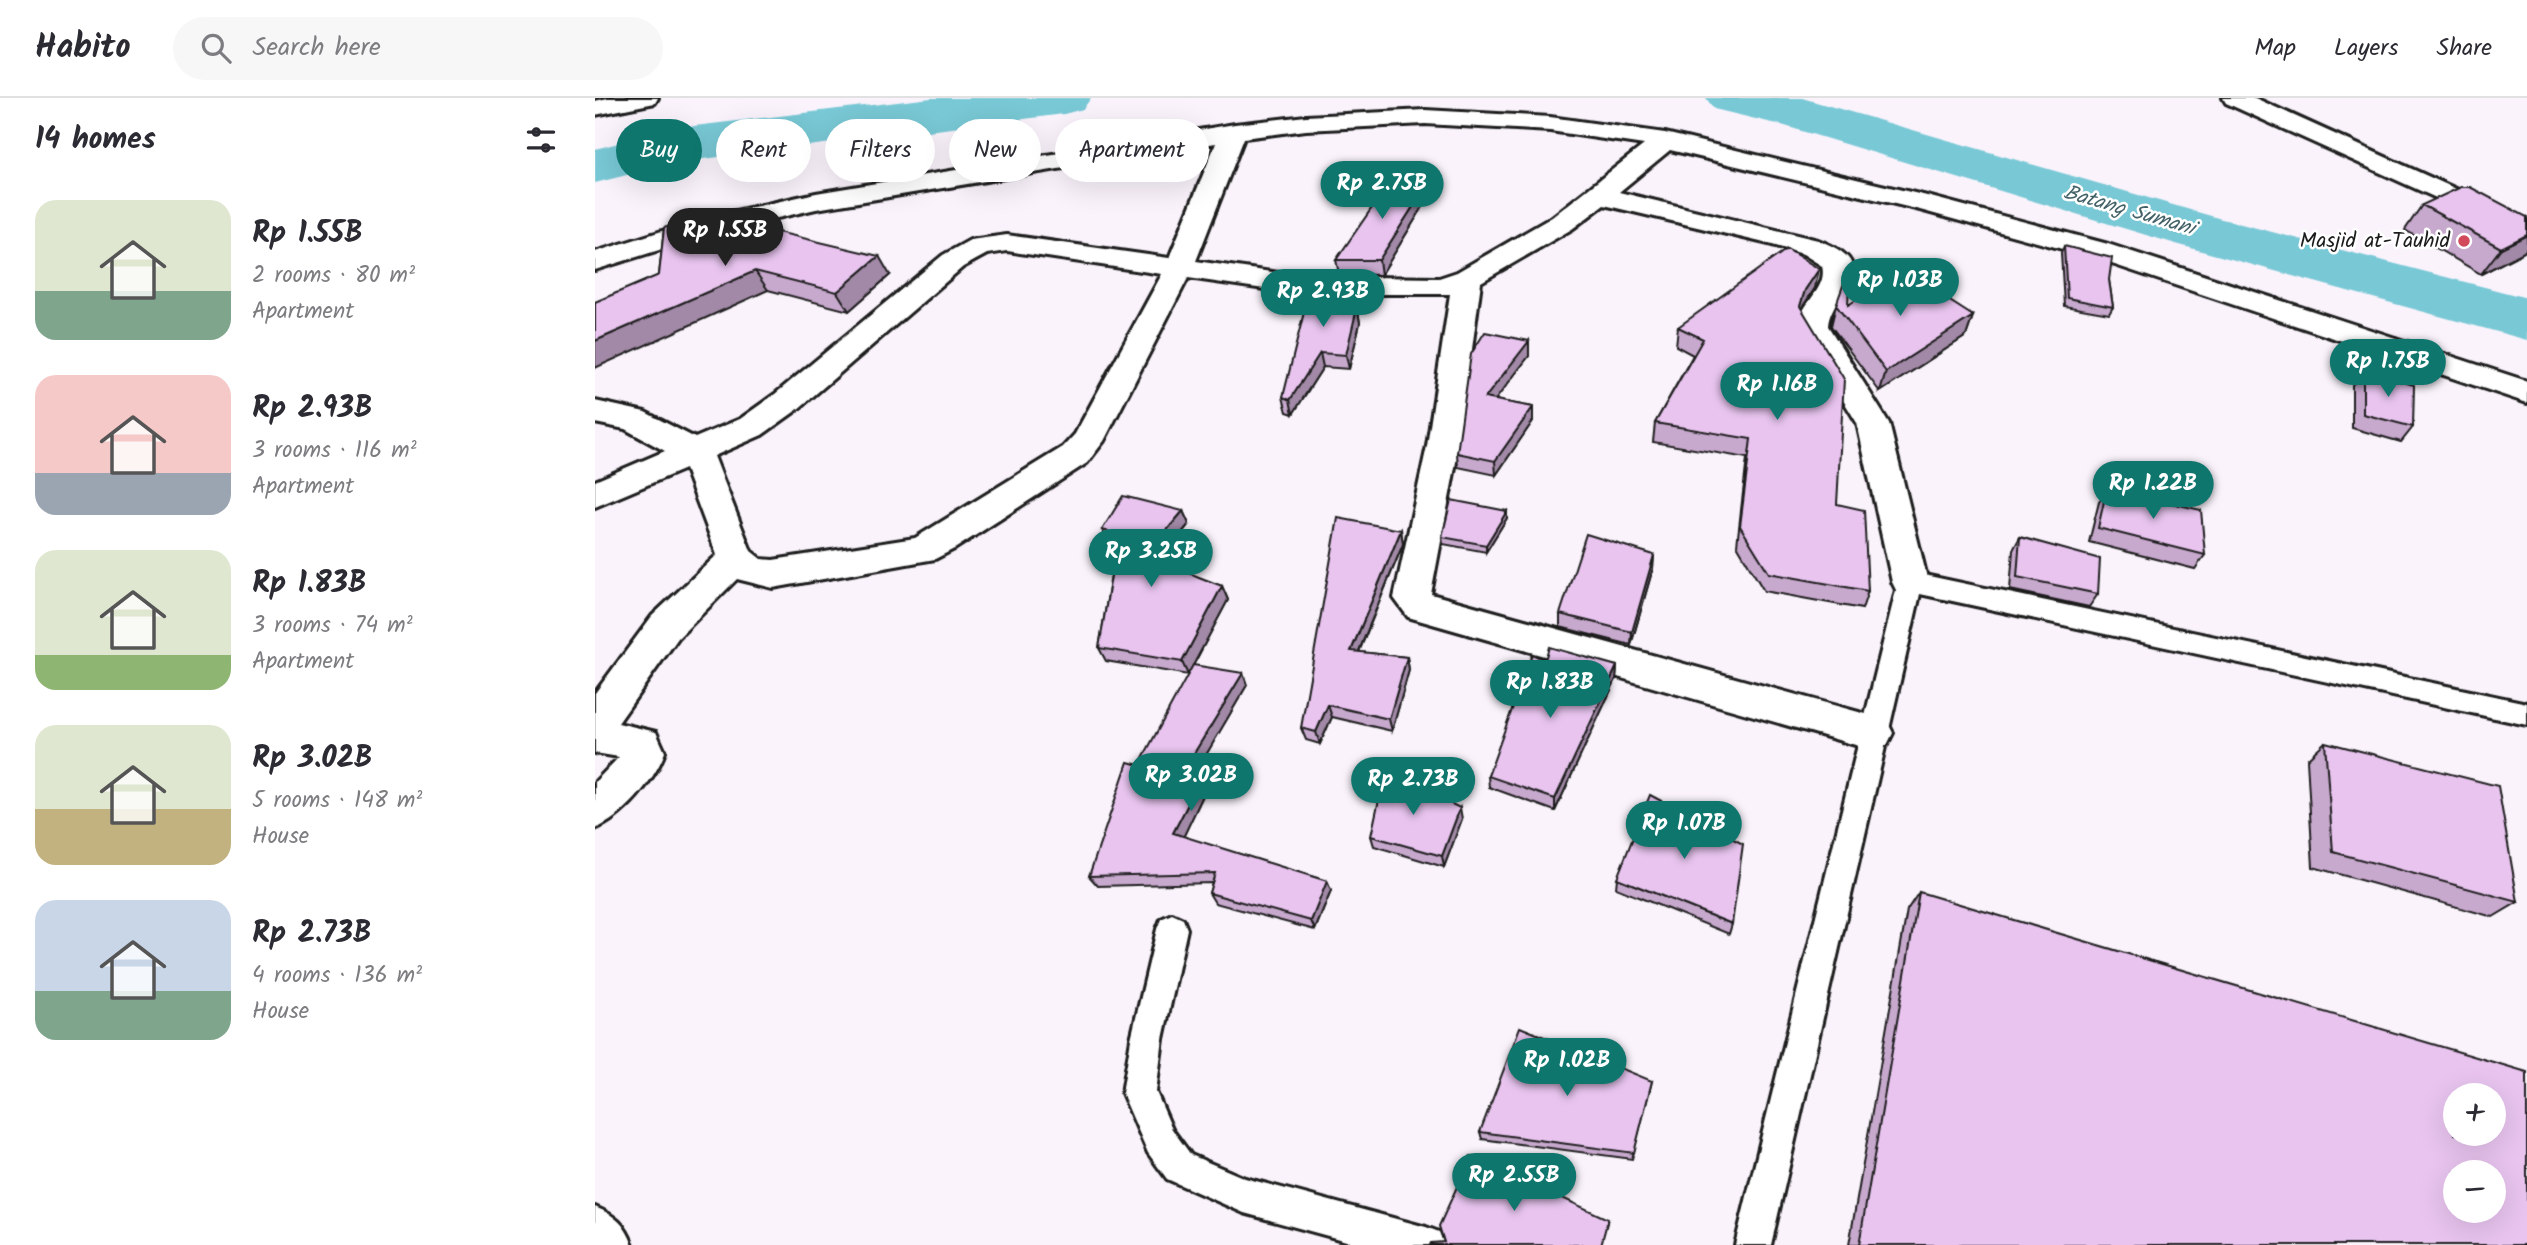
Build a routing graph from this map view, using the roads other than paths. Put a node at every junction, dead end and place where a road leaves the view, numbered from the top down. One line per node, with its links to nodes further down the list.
1 (646, 98): 3 (street)
2 (2235, 98): 7 (street)
3 (595, 108)
4 (1235, 132): 5 (street); 8 (street); 9 (street)
5 (1665, 141): 6 (street); 11 (street)
6 (1600, 195): 10 (street); 16 (street)
7 (2527, 231)
8 (595, 261)
9 (1179, 268): 10 (street); 13 (street); 15 (street)
10 (1467, 278): 19 (street)
11 (2527, 392)
12 (595, 412): 13 (street)
13 (696, 453): 14 (street); 15 (street)
14 (595, 495)
15 (736, 558): 18 (street)
16 (1910, 582): 17 (lane); 19 (lane)
17 (2527, 714)
18 (595, 724)
19 (1873, 733): 26 (lane)
20 (595, 736): 21 (street)
21 (595, 810)
22 (1172, 929): 25 (lane)
23 (595, 1233): 24 (street)
24 (607, 1245)
25 (1426, 1245)
26 (1753, 1245)

